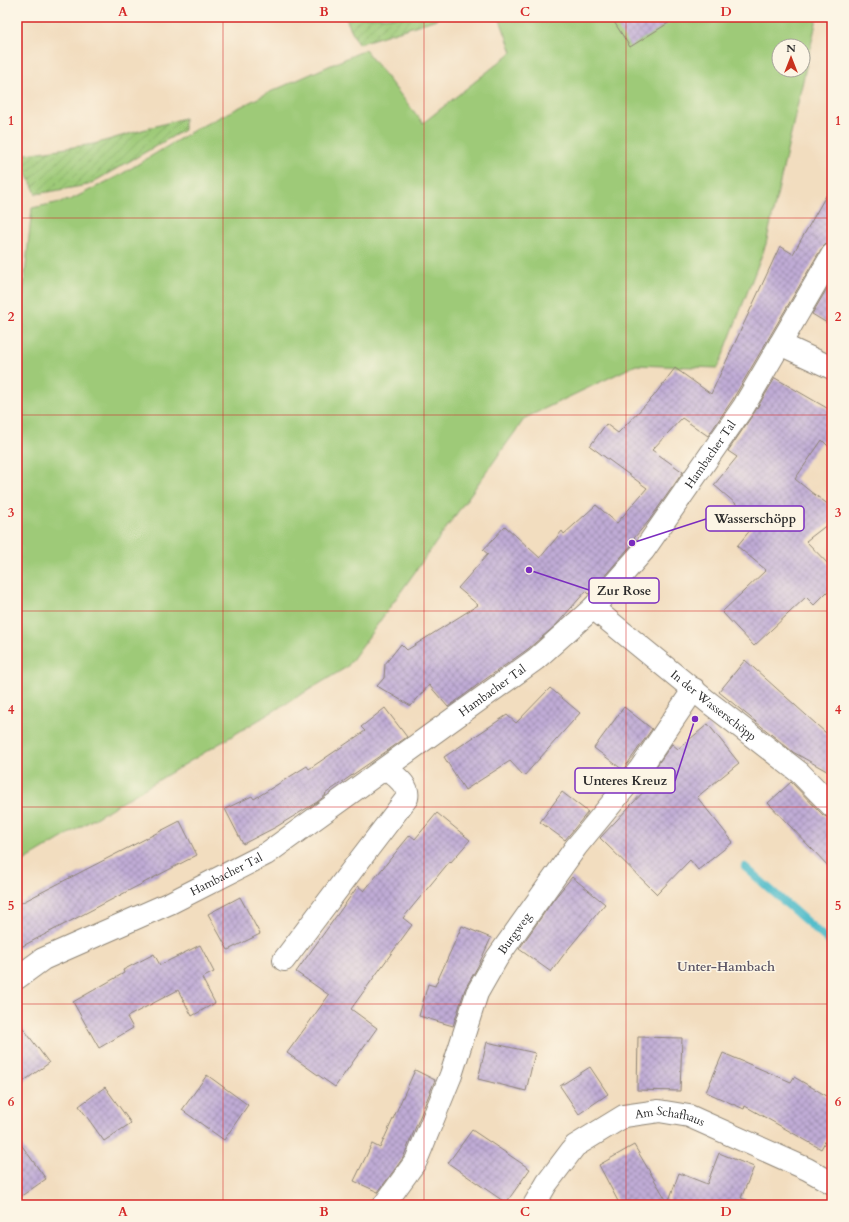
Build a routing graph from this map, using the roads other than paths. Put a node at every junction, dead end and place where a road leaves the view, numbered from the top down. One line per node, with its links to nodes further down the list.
1 (832, 255): 2 (street, Hambacher Tal)
2 (780, 344): 3 (street); 4 (street, Hambacher Tal)
3 (832, 368)
4 (594, 608): 5 (street, In der Wasserschöpp); 6 (street, Hambacher Tal)
5 (694, 690): 7 (street, In der Wasserschöpp); 11 (street, Burgweg)
6 (386, 768): 8 (street); 9 (street, Hambacher Tal)
7 (832, 806)
8 (284, 960)
9 (17, 978)
10 (832, 1183): 12 (street, Am Schafhaus)
11 (384, 1205)
12 (534, 1205)

